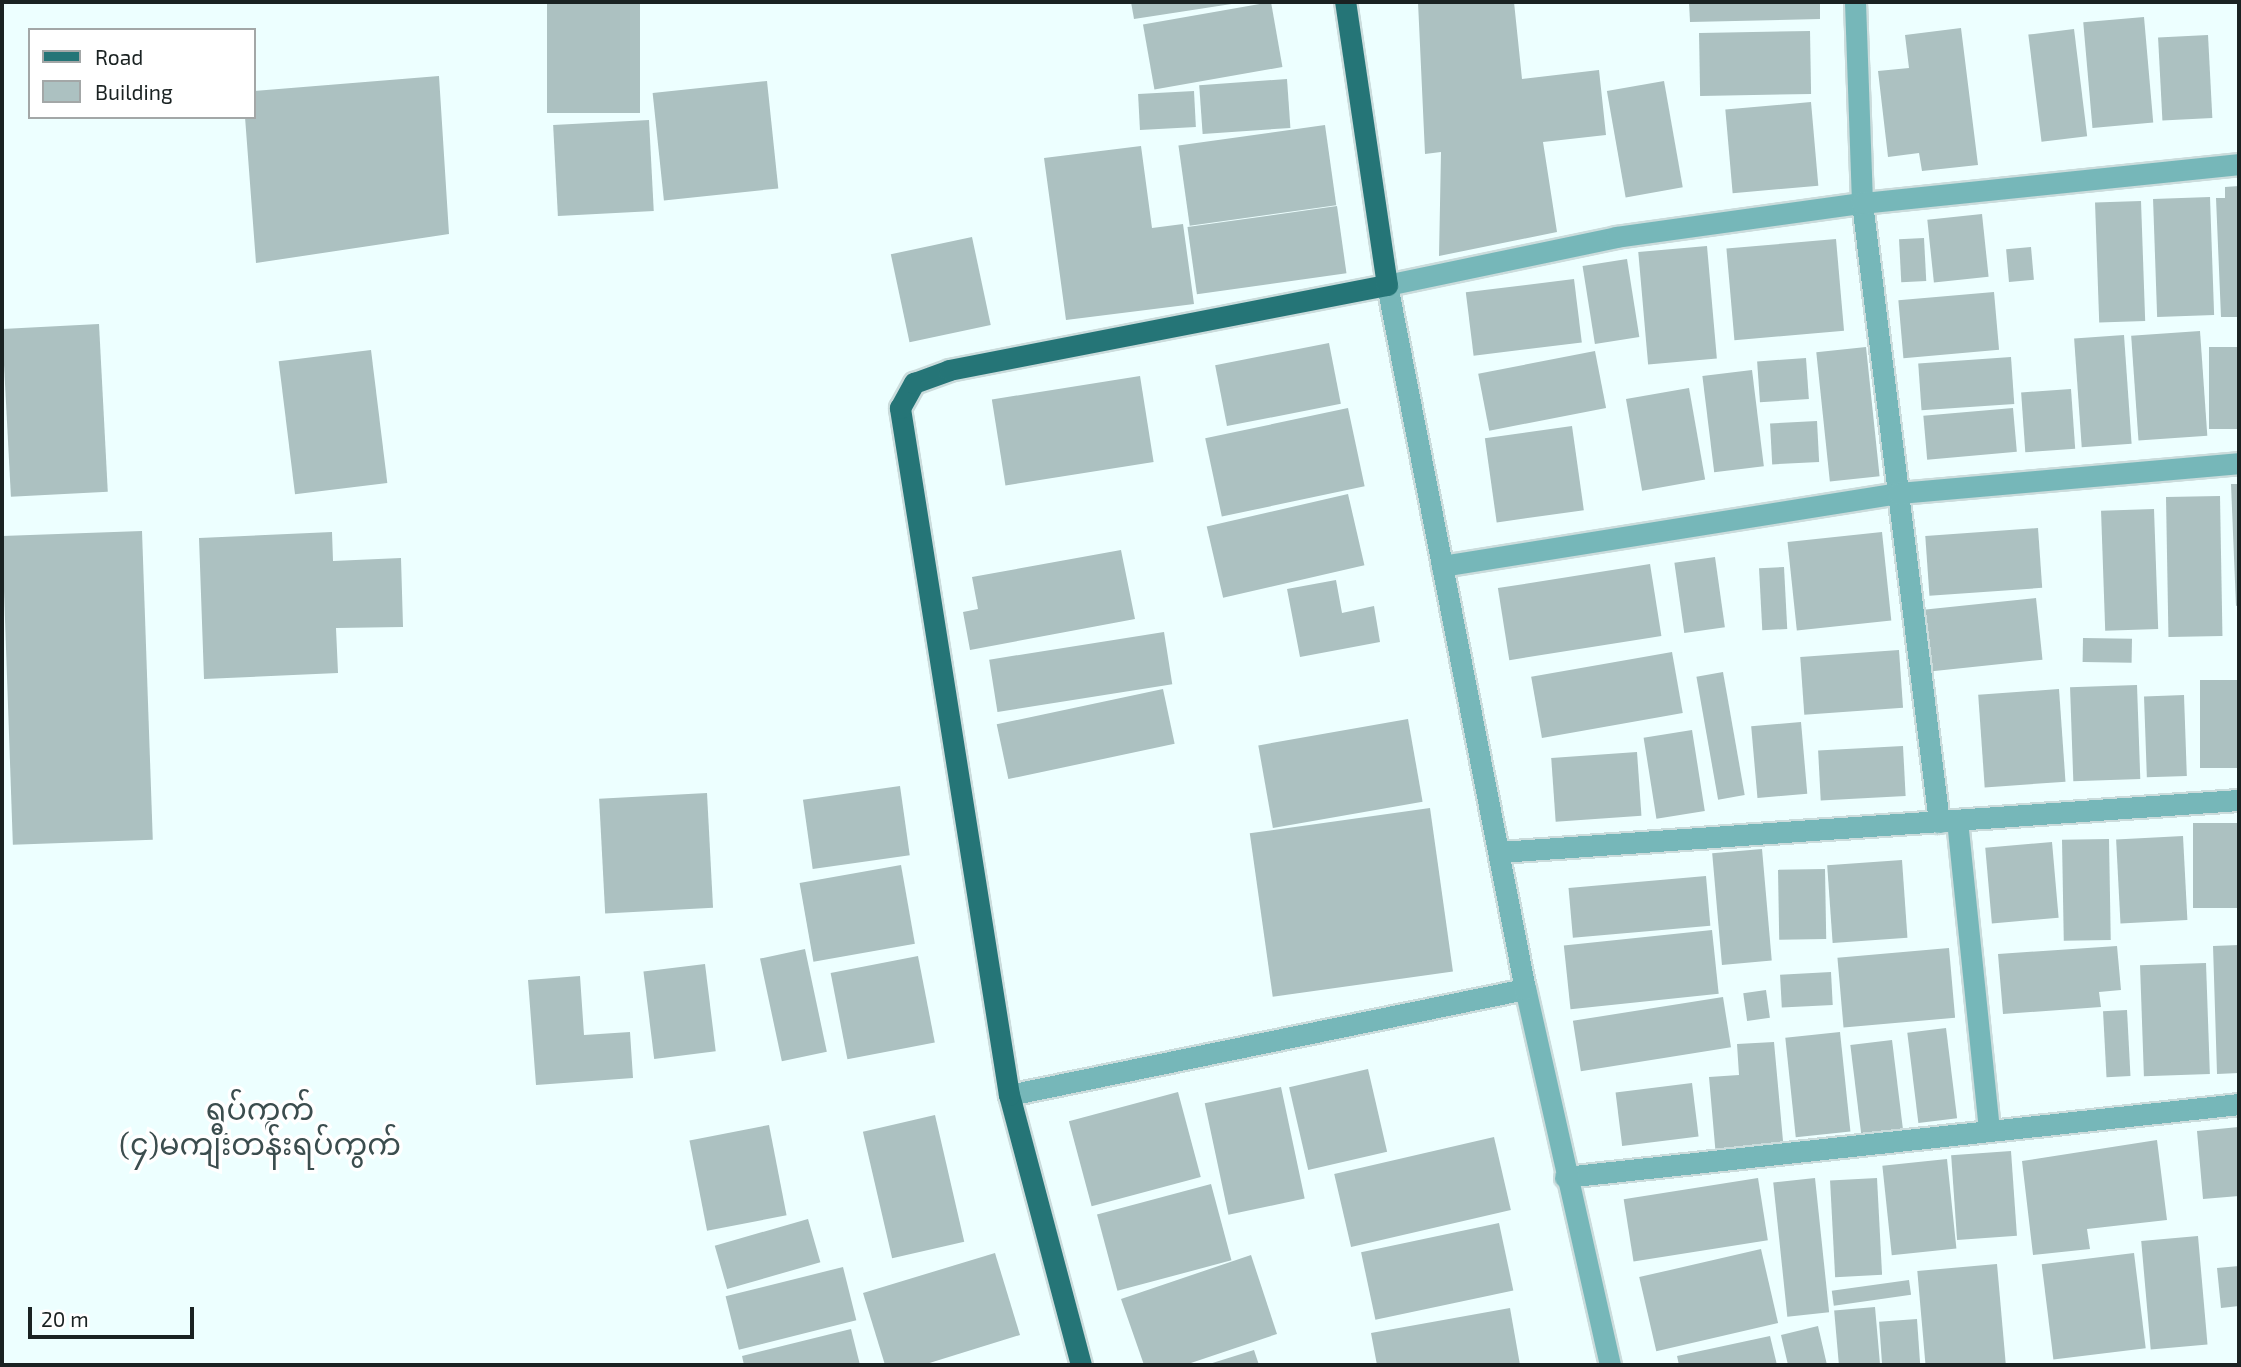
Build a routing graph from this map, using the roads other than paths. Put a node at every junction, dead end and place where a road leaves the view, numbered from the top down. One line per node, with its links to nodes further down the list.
1 (1345, 2): 5 (main road)
2 (1855, 2): 4 (street)
3 (2239, 164): 4 (street)
4 (1862, 202): 5 (street); 7 (street)
5 (1387, 285): 8 (street); 13 (main road)
6 (2239, 463): 7 (street)
7 (1898, 493): 8 (street); 10 (street)
8 (1441, 566): 11 (street)
9 (2239, 800): 10 (street)
10 (1948, 821): 11 (street); 15 (street)
11 (1500, 852): 12 (street)
12 (1525, 989): 13 (street); 16 (street)
13 (1009, 1095): 17 (main road)
14 (2239, 1104): 15 (street)
15 (1989, 1130): 16 (street)
16 (1565, 1177): 18 (street)
17 (1081, 1365)
18 (1610, 1365)

